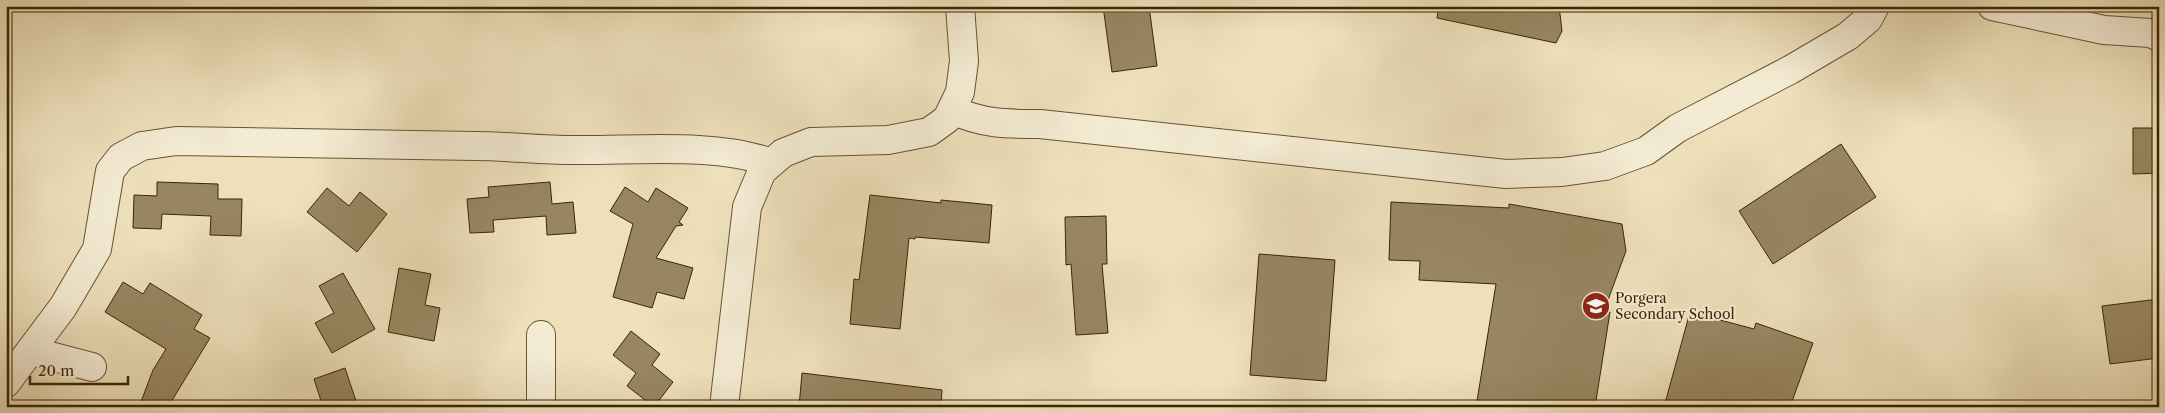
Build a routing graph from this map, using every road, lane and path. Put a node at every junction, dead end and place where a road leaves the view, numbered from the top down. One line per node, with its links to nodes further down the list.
1 (960, 6): 5 (street)
2 (1875, 6): 5 (street)
3 (1992, 6): 4 (street)
4 (2159, 37)
5 (952, 110): 6 (street)
6 (771, 163): 8 (street); 12 (street)
7 (541, 335): 11 (street)
8 (31, 351): 9 (street); 10 (street)
9 (92, 367)
10 (6, 383)
11 (542, 407)
12 (724, 407)

